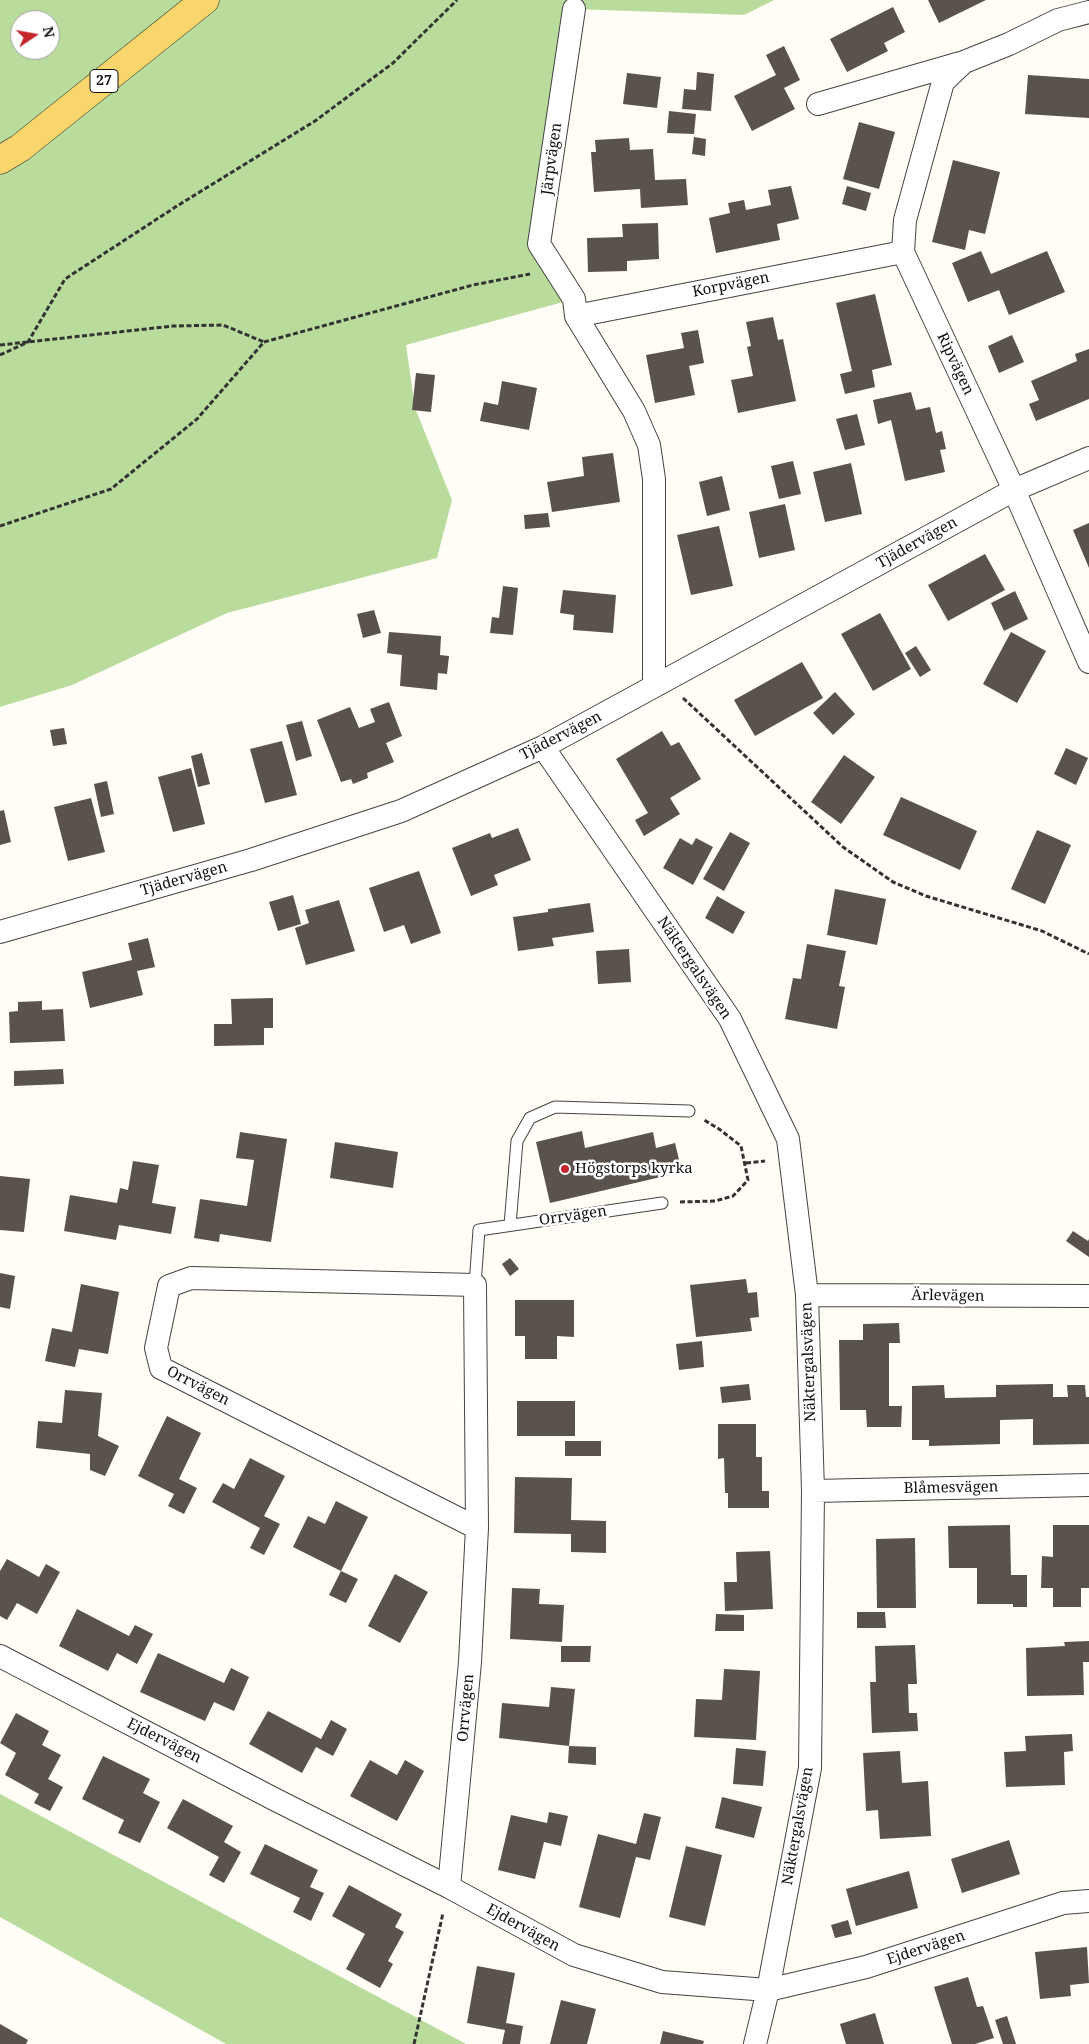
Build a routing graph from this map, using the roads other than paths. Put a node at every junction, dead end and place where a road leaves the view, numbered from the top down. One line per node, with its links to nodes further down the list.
1 (205, 0): 6 (main road, 27)
2 (574, 9): 8 (street, Järpvägen)
3 (1089, 12): 4 (street, Ripvägen)
4 (964, 62): 5 (street, Ripvägen); 7 (street, Ripvägen)
5 (818, 104)
6 (0, 160)
7 (903, 252): 8 (street, Korpvägen); 10 (street, Ripvägen)
8 (575, 308): 12 (street, Järpvägen)
9 (1089, 458): 10 (street, Tjädervägen)
10 (1014, 490): 11 (street, Ripvägen); 12 (street, Tjädervägen)
11 (1089, 662)
12 (659, 683): 13 (street, Tjädervägen)
13 (544, 747): 14 (street, Tjädervägen); 19 (street, Näktergalsvägen)
14 (0, 932)
15 (688, 1111): 17 (lane)
16 (662, 1203): 17 (lane, Orrvägen)
17 (510, 1225): 18 (lane, Orrvägen)
18 (475, 1285): 23 (street, Orrvägen); 23 (street, Orrvägen)
19 (807, 1295): 20 (street, Ärlevägen); 22 (street, Näktergalsvägen)
20 (1089, 1296)
21 (1089, 1486): 22 (street, Blåmesvägen)
22 (813, 1490): 27 (street, Näktergalsvägen)
23 (478, 1528): 25 (street, Orrvägen)
24 (0, 1656): 25 (street, Ejdervägen)
25 (449, 1887): 27 (street, Ejdervägen)
26 (1089, 1901): 27 (street, Ejdervägen)
27 (768, 1990): 28 (street, Näktergalsvägen)
28 (755, 2044)

